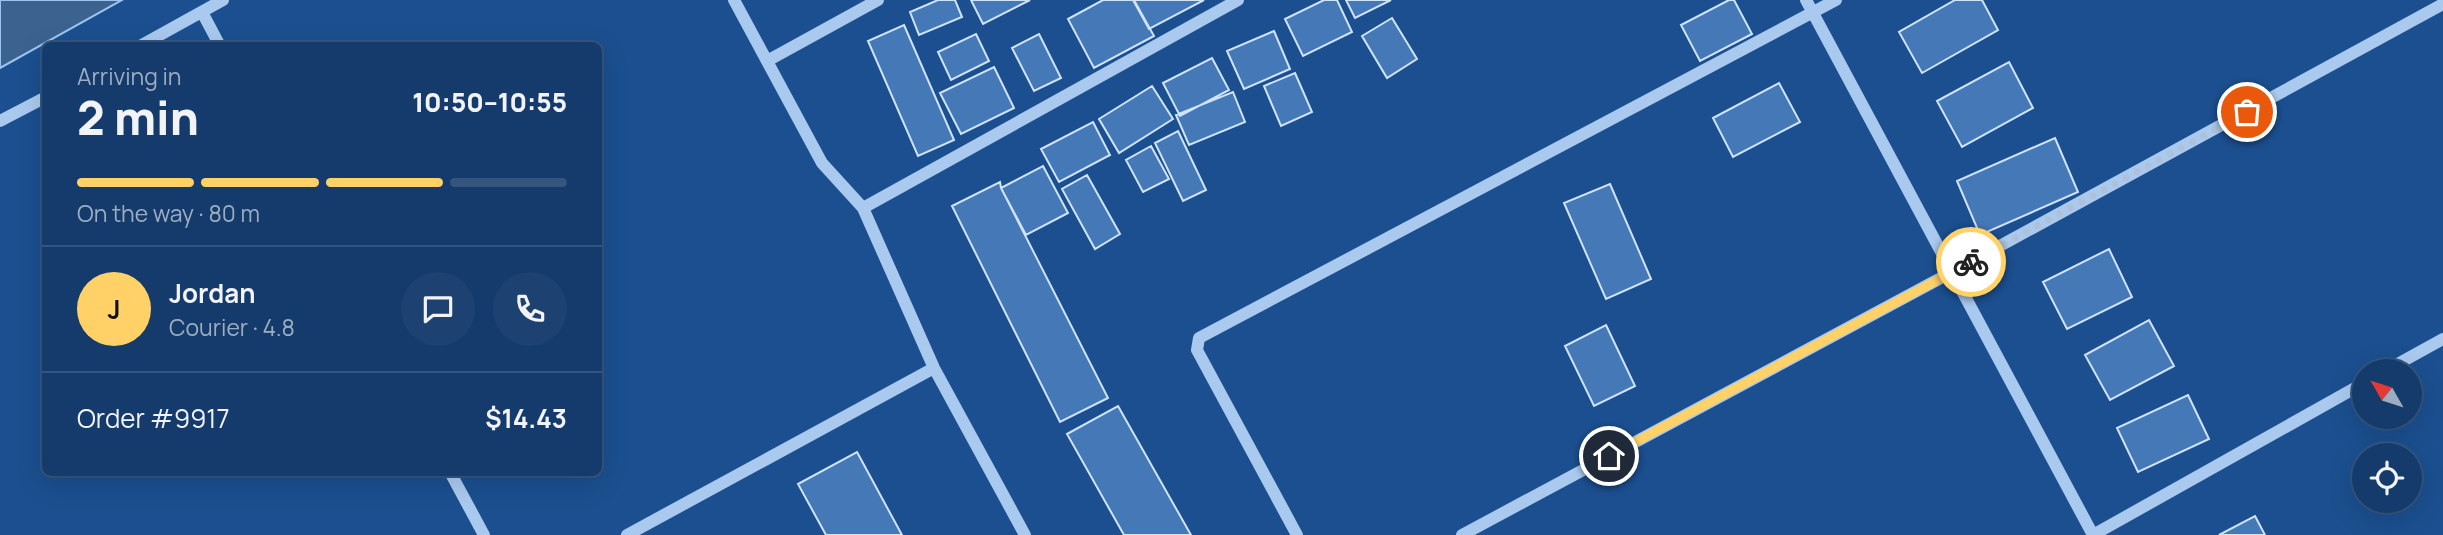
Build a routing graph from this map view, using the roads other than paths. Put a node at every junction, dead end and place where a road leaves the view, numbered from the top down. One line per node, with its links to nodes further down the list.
1 (223, 0): 8 (street)
2 (733, 0): 12 (street)
3 (878, 0): 12 (street)
4 (1238, 0): 15 (street)
5 (1806, 0): 9 (street)
6 (1836, 0): 9 (street)
7 (2443, 5): 16 (street)
8 (202, 12): 10 (street); 11 (street)
9 (1813, 13): 16 (street); 25 (street)
10 (146, 42)
11 (218, 42)
12 (766, 61): 15 (street)
13 (42, 99): 14 (street)
14 (0, 121)
15 (863, 208): 19 (street)
16 (1952, 272): 26 (street); 27 (street)
17 (2443, 339): 18 (street)
18 (2407, 359)
19 (934, 368): 23 (street); 24 (street)
20 (2352, 390): 27 (street)
21 (452, 476): 22 (street)
22 (484, 535)
23 (627, 535)
24 (1026, 535)
25 (1297, 535)
26 (1462, 535)
27 (2093, 535)

